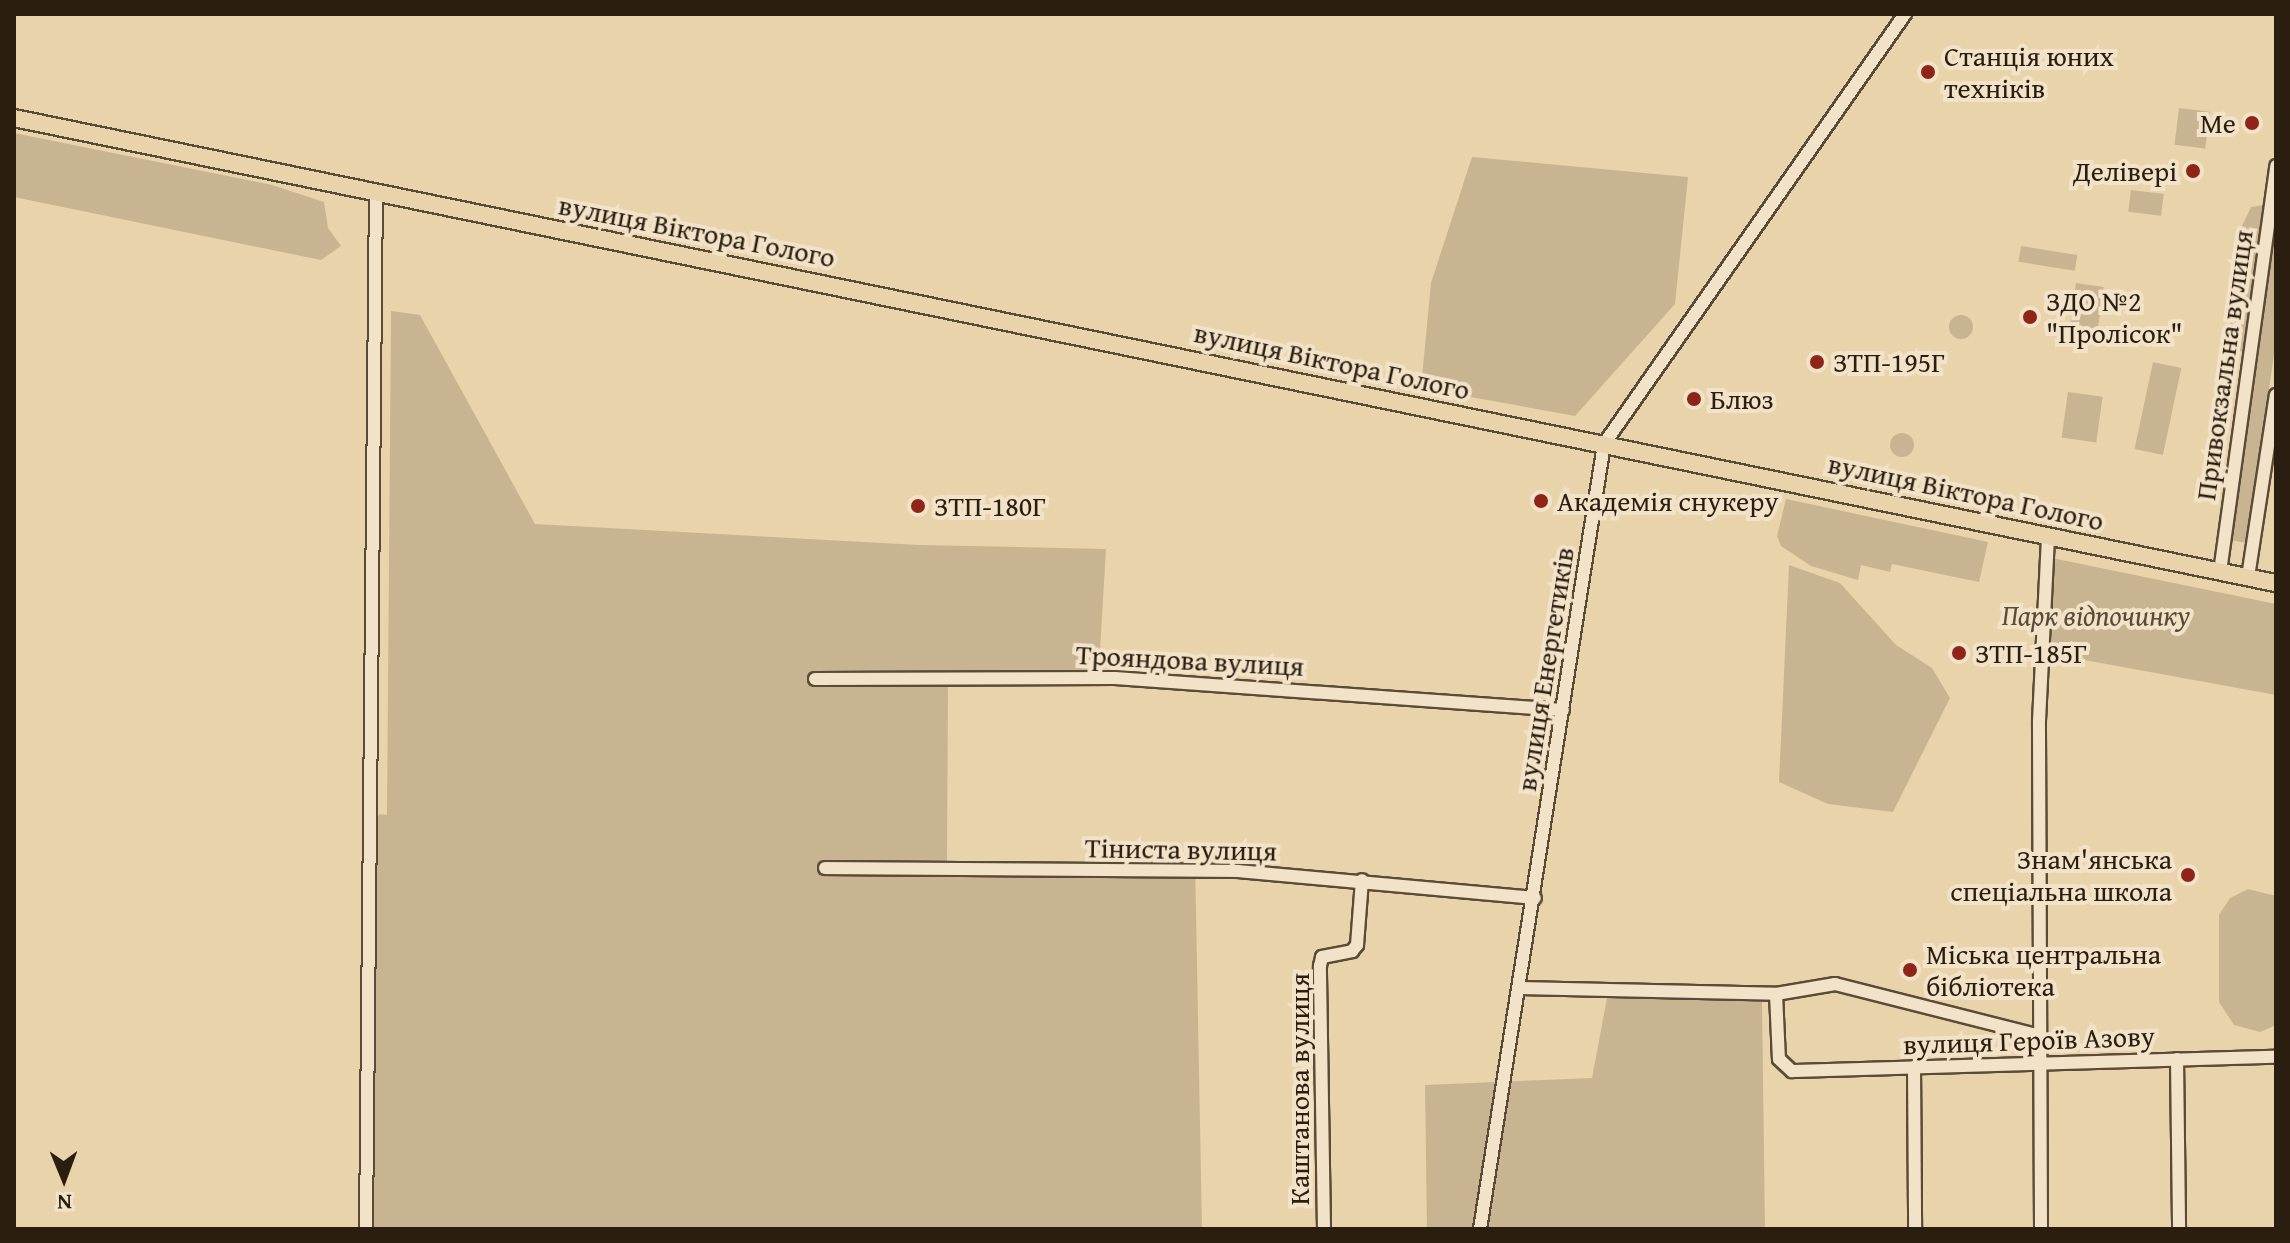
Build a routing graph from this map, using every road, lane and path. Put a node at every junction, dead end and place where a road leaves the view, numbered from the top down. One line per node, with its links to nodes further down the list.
1 (1905, 14): 6 (street, вулиця Енергетиків)
2 (14, 118): 4 (main road, вулиця Віктора Голого)
3 (2276, 166): 8 (street, Привокзальна вулиця)
4 (376, 193): 6 (main road, вулиця Віктора Голого); 23 (street)
5 (2276, 395): 9 (street, Привокзальна вулиця)
6 (1604, 444): 7 (main road, вулиця Віктора Голого); 12 (street, вулиця Енергетиків)
7 (2048, 536): 8 (main road, вулиця Віктора Голого); 18 (street)
8 (2220, 572): 9 (main road, вулиця Віктора Голого)
9 (2248, 577): 10 (main road, вулиця Віктора Голого)
10 (2276, 583)
11 (815, 679): 12 (street, Трояндова вулиця)
12 (1563, 710): 15 (street, вулиця Енергетиків)
13 (825, 868): 14 (street, Тіниста вулиця)
14 (1362, 880): 15 (street, Тіниста вулиця); 24 (street, Каштанова вулиця)
15 (1535, 898): 16 (street, вулиця Енергетиків)
16 (1520, 988): 17 (street); 25 (street, вулиця Енергетиків)
17 (1776, 994): 18 (street); 22 (street, вулиця Героїв Азову)
18 (2040, 1036): 21 (street)
19 (2276, 1057): 20 (street, вулиця Героїв Азову)
20 (2177, 1059): 21 (street, вулиця Героїв Азову); 28 (street)
21 (2041, 1061): 22 (street, вулиця Героїв Азову); 27 (street)
22 (1914, 1067): 26 (street)
23 (366, 1229)
24 (1324, 1229)
25 (1480, 1229)
26 (1915, 1229)
27 (2041, 1229)
28 (2179, 1229)

